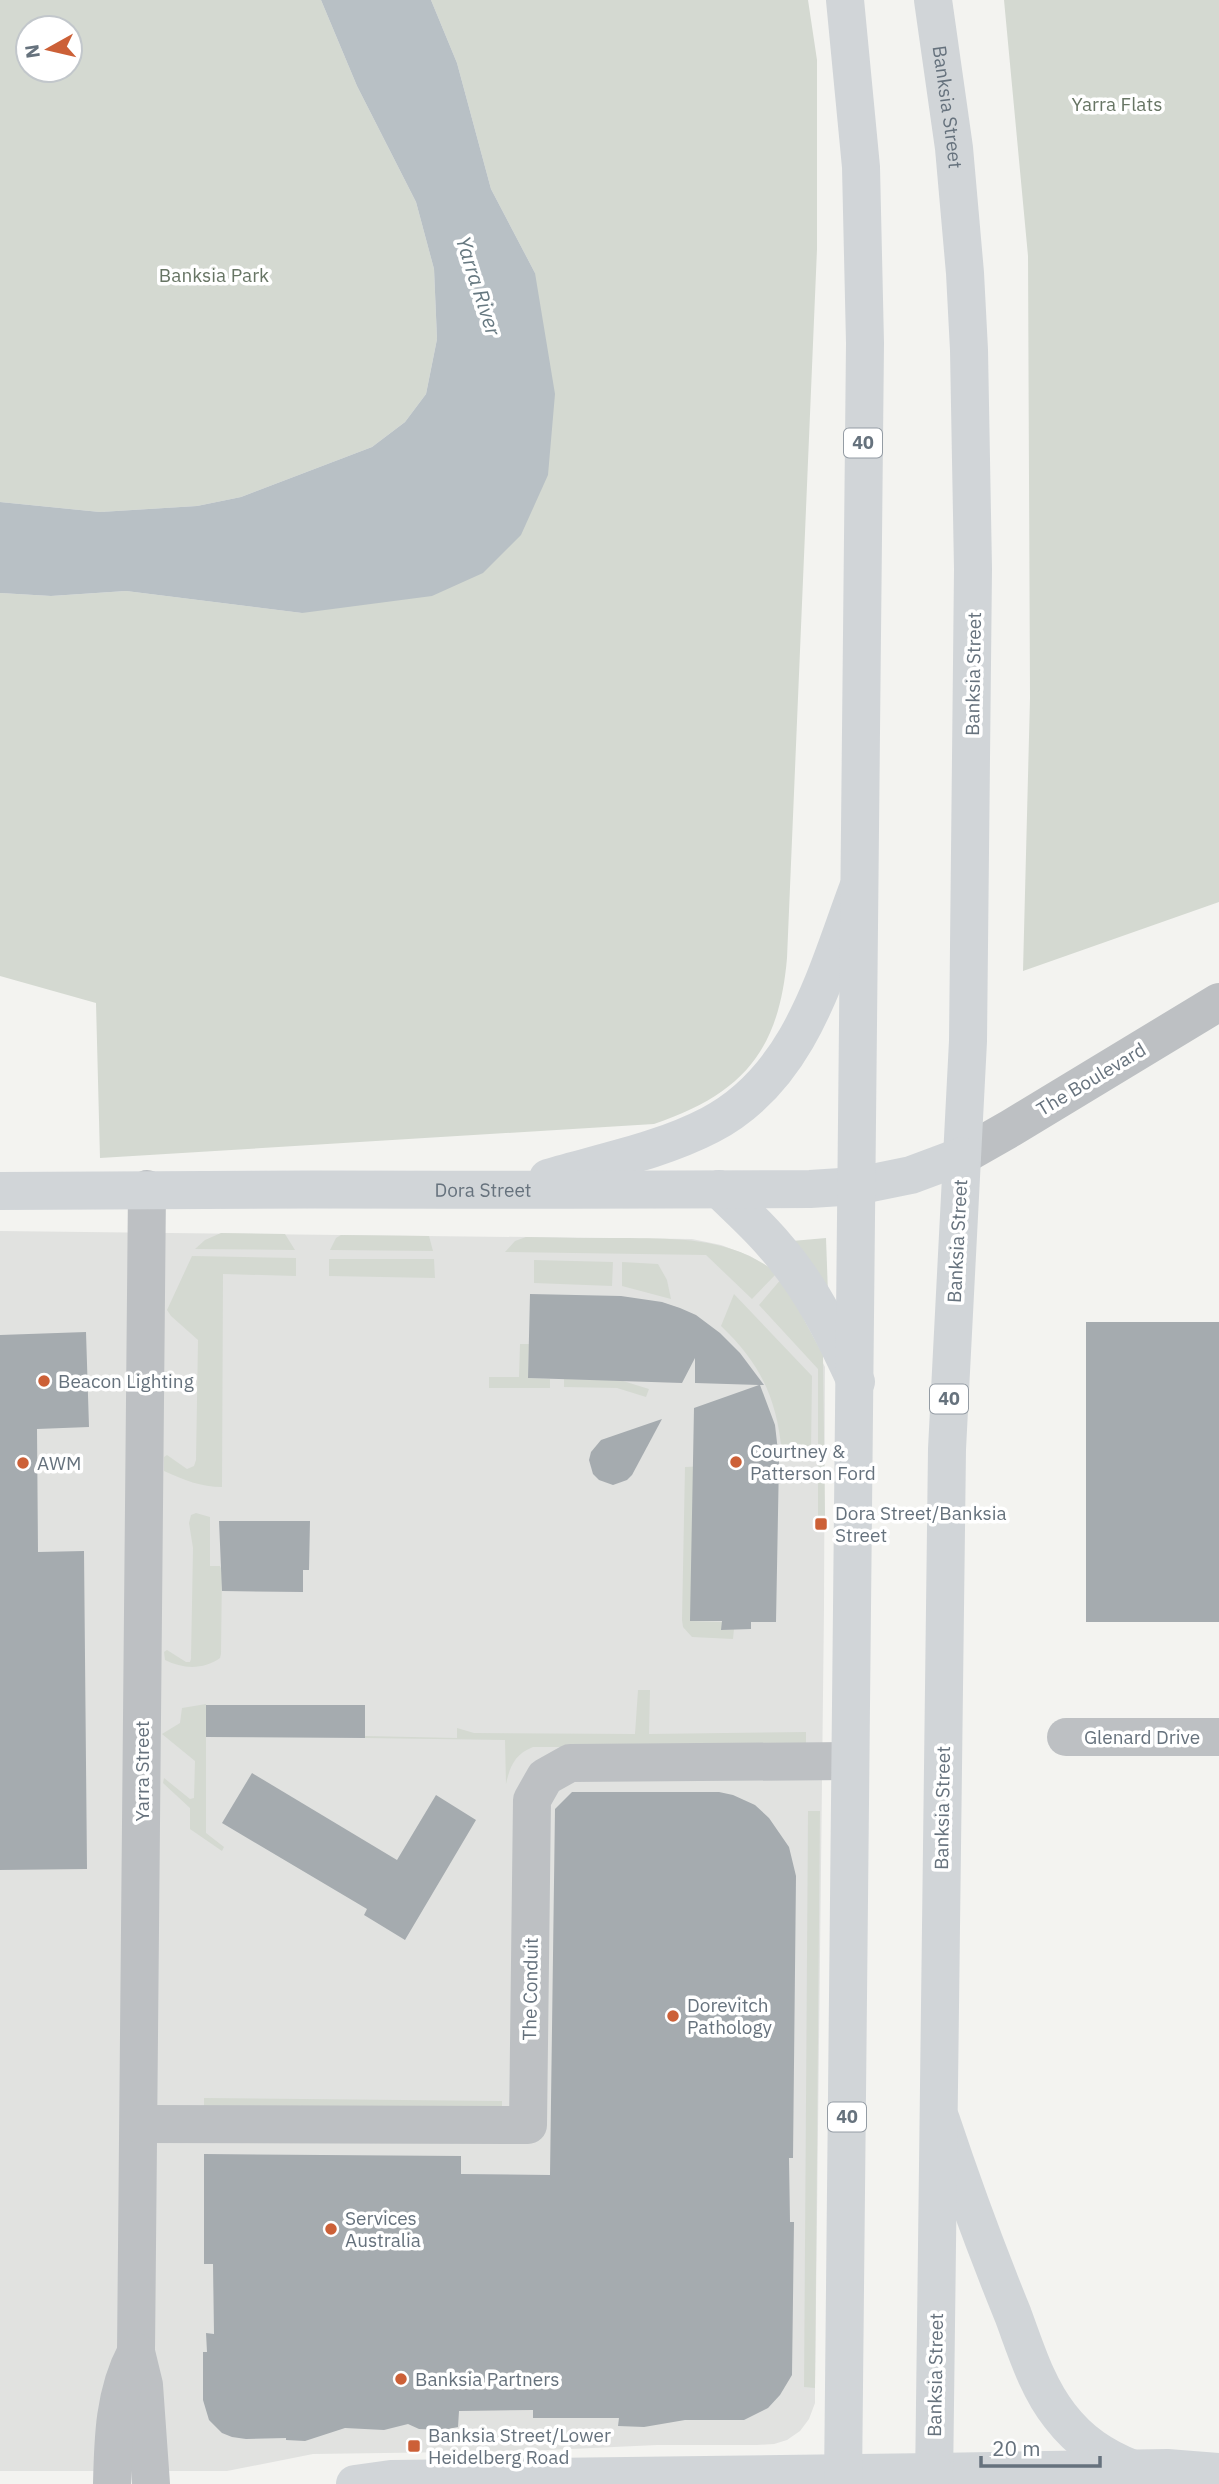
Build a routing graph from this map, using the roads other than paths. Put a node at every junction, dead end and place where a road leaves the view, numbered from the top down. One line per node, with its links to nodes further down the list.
1 (845, 0): 3 (main road, 40)
2 (933, 0): 5 (main road, Banksia Street / 40)
3 (858, 887): 6 (main road, 40); 10 (main road)
4 (1219, 1002): 5 (street, The Boulevard)
5 (961, 1156): 6 (main road, Dora Street); 15 (main road, Banksia Street / 40)
6 (857, 1186): 8 (main road, Dora Street); 11 (main road, 40)
7 (147, 1189): 9 (main road, Dora Street); 10 (main road, Dora Street); 16 (street, Yarra Street)
8 (719, 1189): 10 (main road, Dora Street); 11 (main road)
9 (0, 1191)
10 (503, 1191)
11 (856, 1382): 14 (main road, 40)
12 (1066, 1737): 13 (street, Glenard Drive)
13 (1219, 1737)
14 (850, 1761): 16 (street, The Conduit); 21 (main road, 40)
15 (938, 2111): 18 (main road); 20 (main road, Banksia Street / 40)
16 (139, 2124): 17 (street, Yarra Street)
17 (136, 2352): 22 (street, Yarra Street); 23 (street, Yarra Street)
18 (1133, 2469): 19 (main road); 20 (main road)
19 (1219, 2472)
20 (934, 2478): 21 (main road)
21 (843, 2479): 24 (main road)
22 (112, 2484)
23 (151, 2484)
24 (355, 2484)

